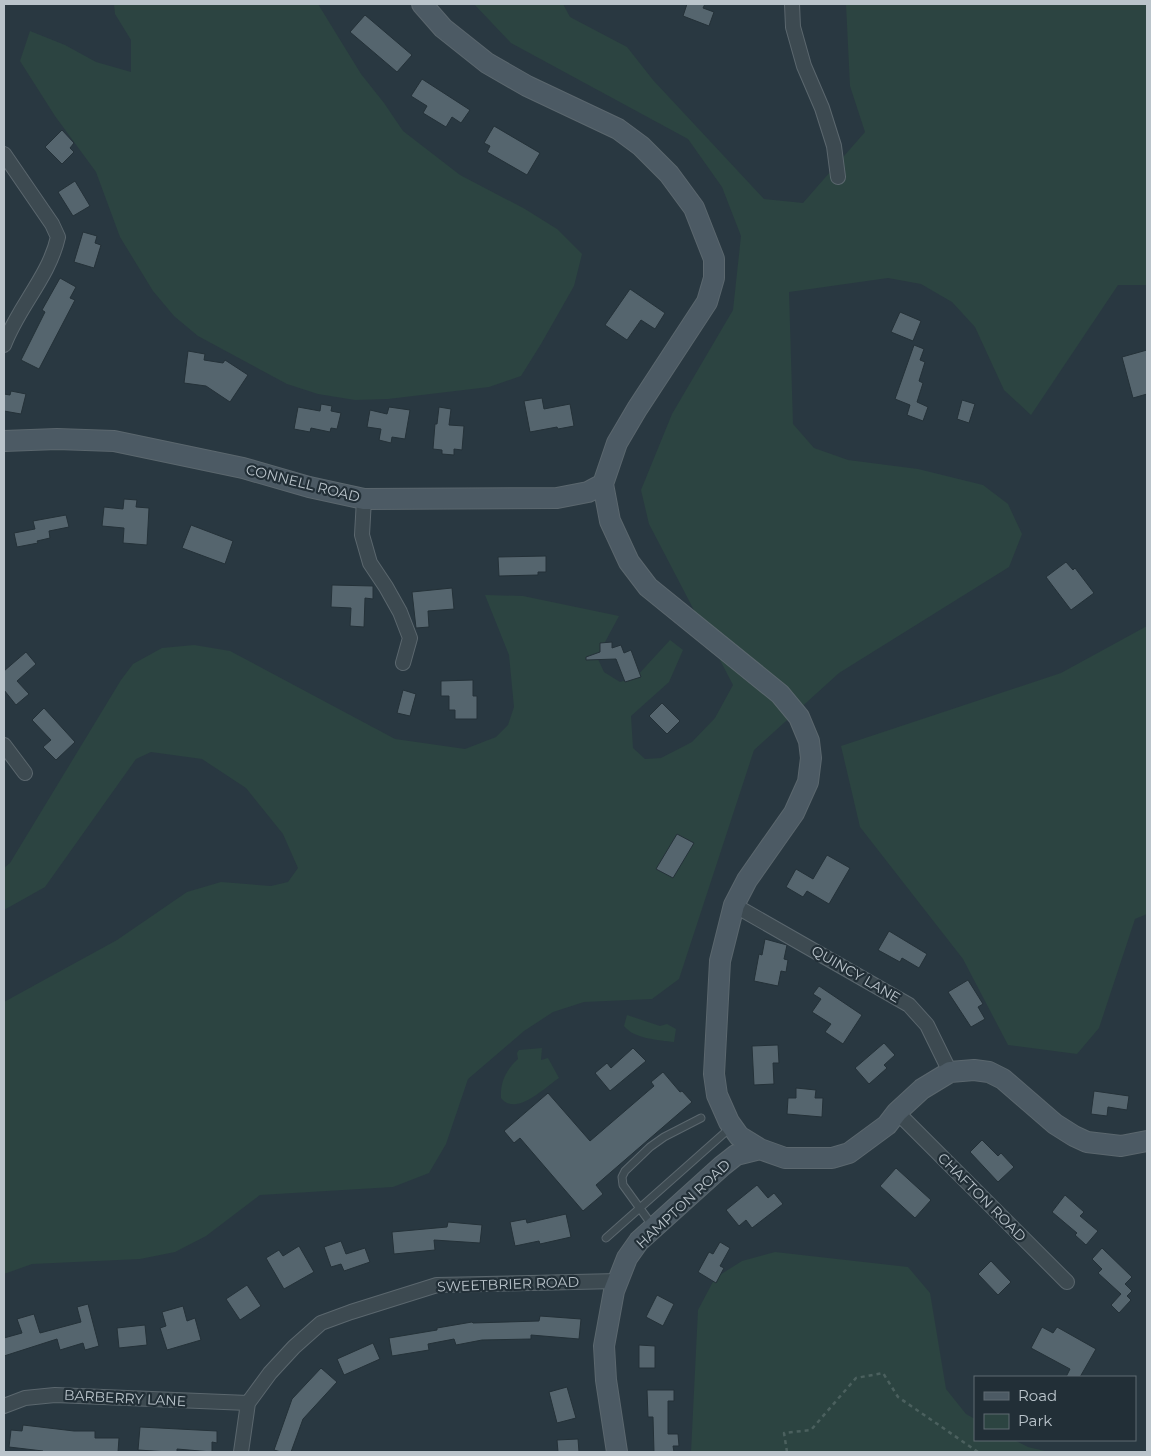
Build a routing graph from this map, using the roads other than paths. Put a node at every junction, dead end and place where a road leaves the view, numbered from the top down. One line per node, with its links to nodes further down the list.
1 (422, 4): 7 (street)
2 (792, 4): 4 (street)
3 (4, 154): 5 (street)
4 (838, 177)
5 (4, 345)
6 (4, 441): 8 (street, CONNELL ROAD)
7 (603, 484): 8 (street, CONNELL ROAD); 12 (street)
8 (364, 499): 9 (street)
9 (403, 663)
10 (4, 745): 11 (street)
11 (25, 772)
12 (734, 904): 13 (street, QUINCY LANE); 16 (street)
13 (950, 1072): 14 (street); 17 (street)
14 (897, 1112): 18 (street); 23 (street, CHAFTON ROAD)
15 (701, 1118): 19 (lane)
16 (732, 1126): 18 (street); 19 (lane)
17 (1147, 1141)
18 (760, 1149): 20 (street, HAMPTON ROAD)
19 (639, 1209): 20 (lane); 21 (lane)
20 (654, 1228): 22 (street, HAMPTON ROAD)
21 (606, 1238)
22 (618, 1281): 24 (street, SWEETBRIER ROAD); 27 (street, HAMPTON ROAD)
23 (1068, 1282)
24 (248, 1404): 25 (street, BARBERRY LANE); 26 (street, SWEETBRIER ROAD)
25 (4, 1406)
26 (241, 1452)
27 (617, 1452)

